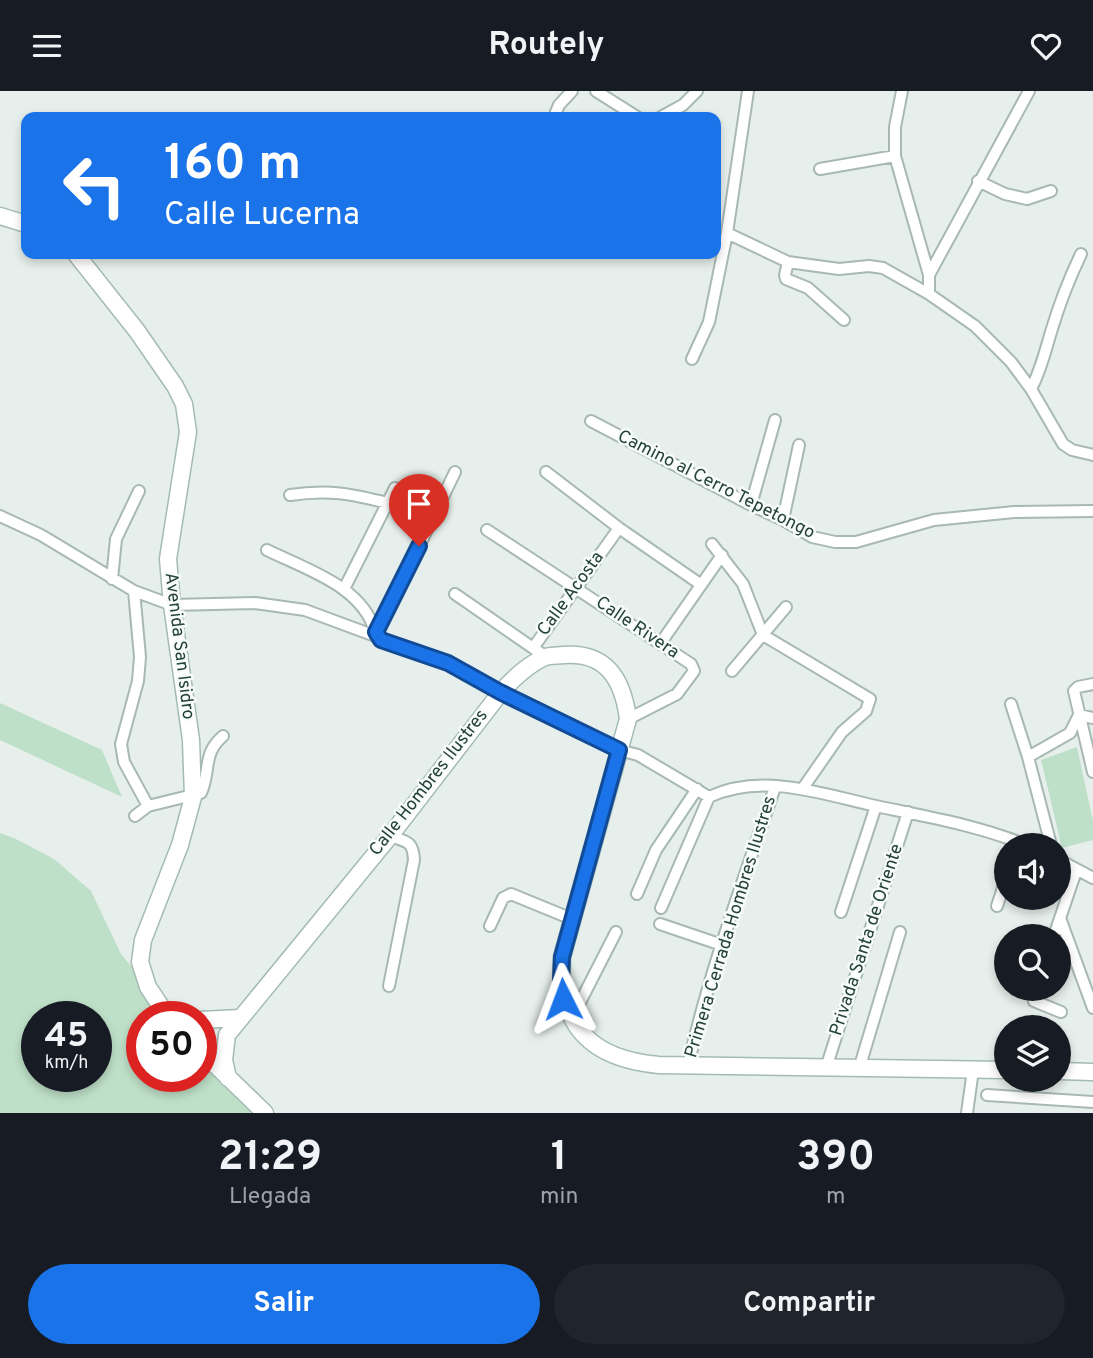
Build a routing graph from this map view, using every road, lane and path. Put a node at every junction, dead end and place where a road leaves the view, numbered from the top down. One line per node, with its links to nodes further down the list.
1 (572, 91): 7 (street)
2 (596, 91): 8 (street)
3 (697, 91): 9 (street)
4 (748, 91): 16 (street)
5 (902, 91): 10 (street)
6 (1029, 91): 12 (street)
7 (556, 112)
8 (629, 112)
9 (670, 112)
10 (895, 156): 11 (street); 20 (street)
11 (820, 169)
12 (978, 181): 13 (street); 20 (street)
13 (1051, 191)
14 (0, 216): 15 (main road)
15 (21, 222)
16 (727, 233): 19 (street); 23 (street)
17 (1081, 254): 24 (street)
18 (80, 259): 50 (main road, Avenida San Isidro)
19 (788, 262): 21 (street); 22 (street)
20 (929, 275): 21 (street)
21 (929, 294): 24 (street)
22 (845, 320)
23 (692, 359)
24 (1031, 389): 28 (street)
25 (775, 420): 35 (street)
26 (590, 421): 35 (street, Camino al Cerro Tepetongo)
27 (799, 445): 38 (street)
28 (1093, 455)
29 (455, 472): 53 (street)
30 (546, 473): 39 (street)
31 (395, 488): 34 (street)
32 (139, 491): 44 (street)
33 (290, 495): 34 (street)
34 (388, 503): 47 (street)
35 (751, 505): 38 (street, Camino al Cerro Tepetongo)
36 (1093, 510): 38 (street, Camino al Cerro Tepetongo)
37 (0, 516): 44 (street)
38 (783, 520)
39 (619, 528): 45 (street); 46 (street, Calle Acosta)
40 (487, 530): 46 (street, Calle Rivera)
41 (712, 544): 43 (street)
42 (267, 550): 47 (street)
43 (722, 555): 45 (street); 52 (street)
44 (113, 579): 48 (street)
45 (700, 584): 54 (street)
46 (576, 588): 54 (street, Calle Rivera); 55 (street, Calle Acosta)
47 (344, 589): 53 (street)
48 (134, 591): 50 (street); 72 (street)
49 (455, 594): 55 (street)
50 (172, 605): 53 (street); 70 (main road, Avenida San Isidro)
51 (786, 607): 52 (street)
52 (762, 635): 56 (street); 68 (street)
53 (378, 636): 58 (street)
54 (660, 644): 62 (street, Calle Rivera)
55 (539, 652): 58 (main road, Calle Hombres Ilustres); 62 (main road)
56 (732, 671)
57 (1093, 684): 60 (street)
58 (500, 692): 64 (street); 77 (main road, Calle Hombres Ilustres)
59 (1011, 704): 65 (street)
60 (1079, 715): 61 (street); 65 (street); 66 (street)
61 (1093, 718)
62 (628, 719): 64 (main road)
63 (223, 736): 70 (street)
64 (619, 750): 69 (street); 86 (main road)
65 (1028, 757): 76 (street)
66 (1093, 772)
67 (775, 787): 68 (street); 71 (street); 92 (street, Primera Cerrada Hombres Ilustres)
68 (803, 788): 73 (street)
69 (697, 789): 71 (street); 82 (street)
70 (193, 797): 72 (street); 94 (main road, Avenida San Isidro)
71 (709, 797): 83 (street)
72 (148, 806): 75 (street)
73 (876, 806): 74 (street); 84 (street)
74 (908, 812): 78 (street); 103 (street, Privada Santa de Oriente)
75 (135, 816)
76 (1048, 833)
77 (390, 835): 93 (street); 98 (main road, Calle Hombres Ilustres)
78 (994, 835)
79 (1071, 868): 80 (street)
80 (1076, 871): 81 (street); 85 (street)
81 (1093, 878)
82 (637, 894)
83 (661, 908)
84 (841, 912)
85 (1060, 918): 88 (street); 96 (street)
86 (572, 919): 89 (street); 100 (main road)
87 (660, 924): 92 (street)
88 (1058, 924)
89 (490, 926)
90 (616, 932): 100 (street)
91 (900, 932): 104 (street)
92 (722, 945): 102 (street, Primera Cerrada Hombres Ilustres)
93 (389, 986)
94 (157, 1001)
95 (1034, 1001): 97 (street)
96 (1093, 1009)
97 (1061, 1013)
98 (240, 1018): 99 (main road); 109 (main road, Calle Hombres Ilustres)
99 (217, 1019)
100 (571, 1020): 102 (main road)
101 (217, 1066): 109 (main road)
102 (688, 1066): 103 (main road)
103 (826, 1068): 104 (main road)
104 (859, 1069): 105 (main road)
105 (973, 1070): 106 (main road); 113 (street)
106 (994, 1070)
107 (1071, 1071): 108 (main road)
108 (1093, 1072)
109 (229, 1078): 112 (main road)
110 (987, 1095): 111 (street)
111 (1093, 1102)
112 (265, 1113)
113 (967, 1113)

